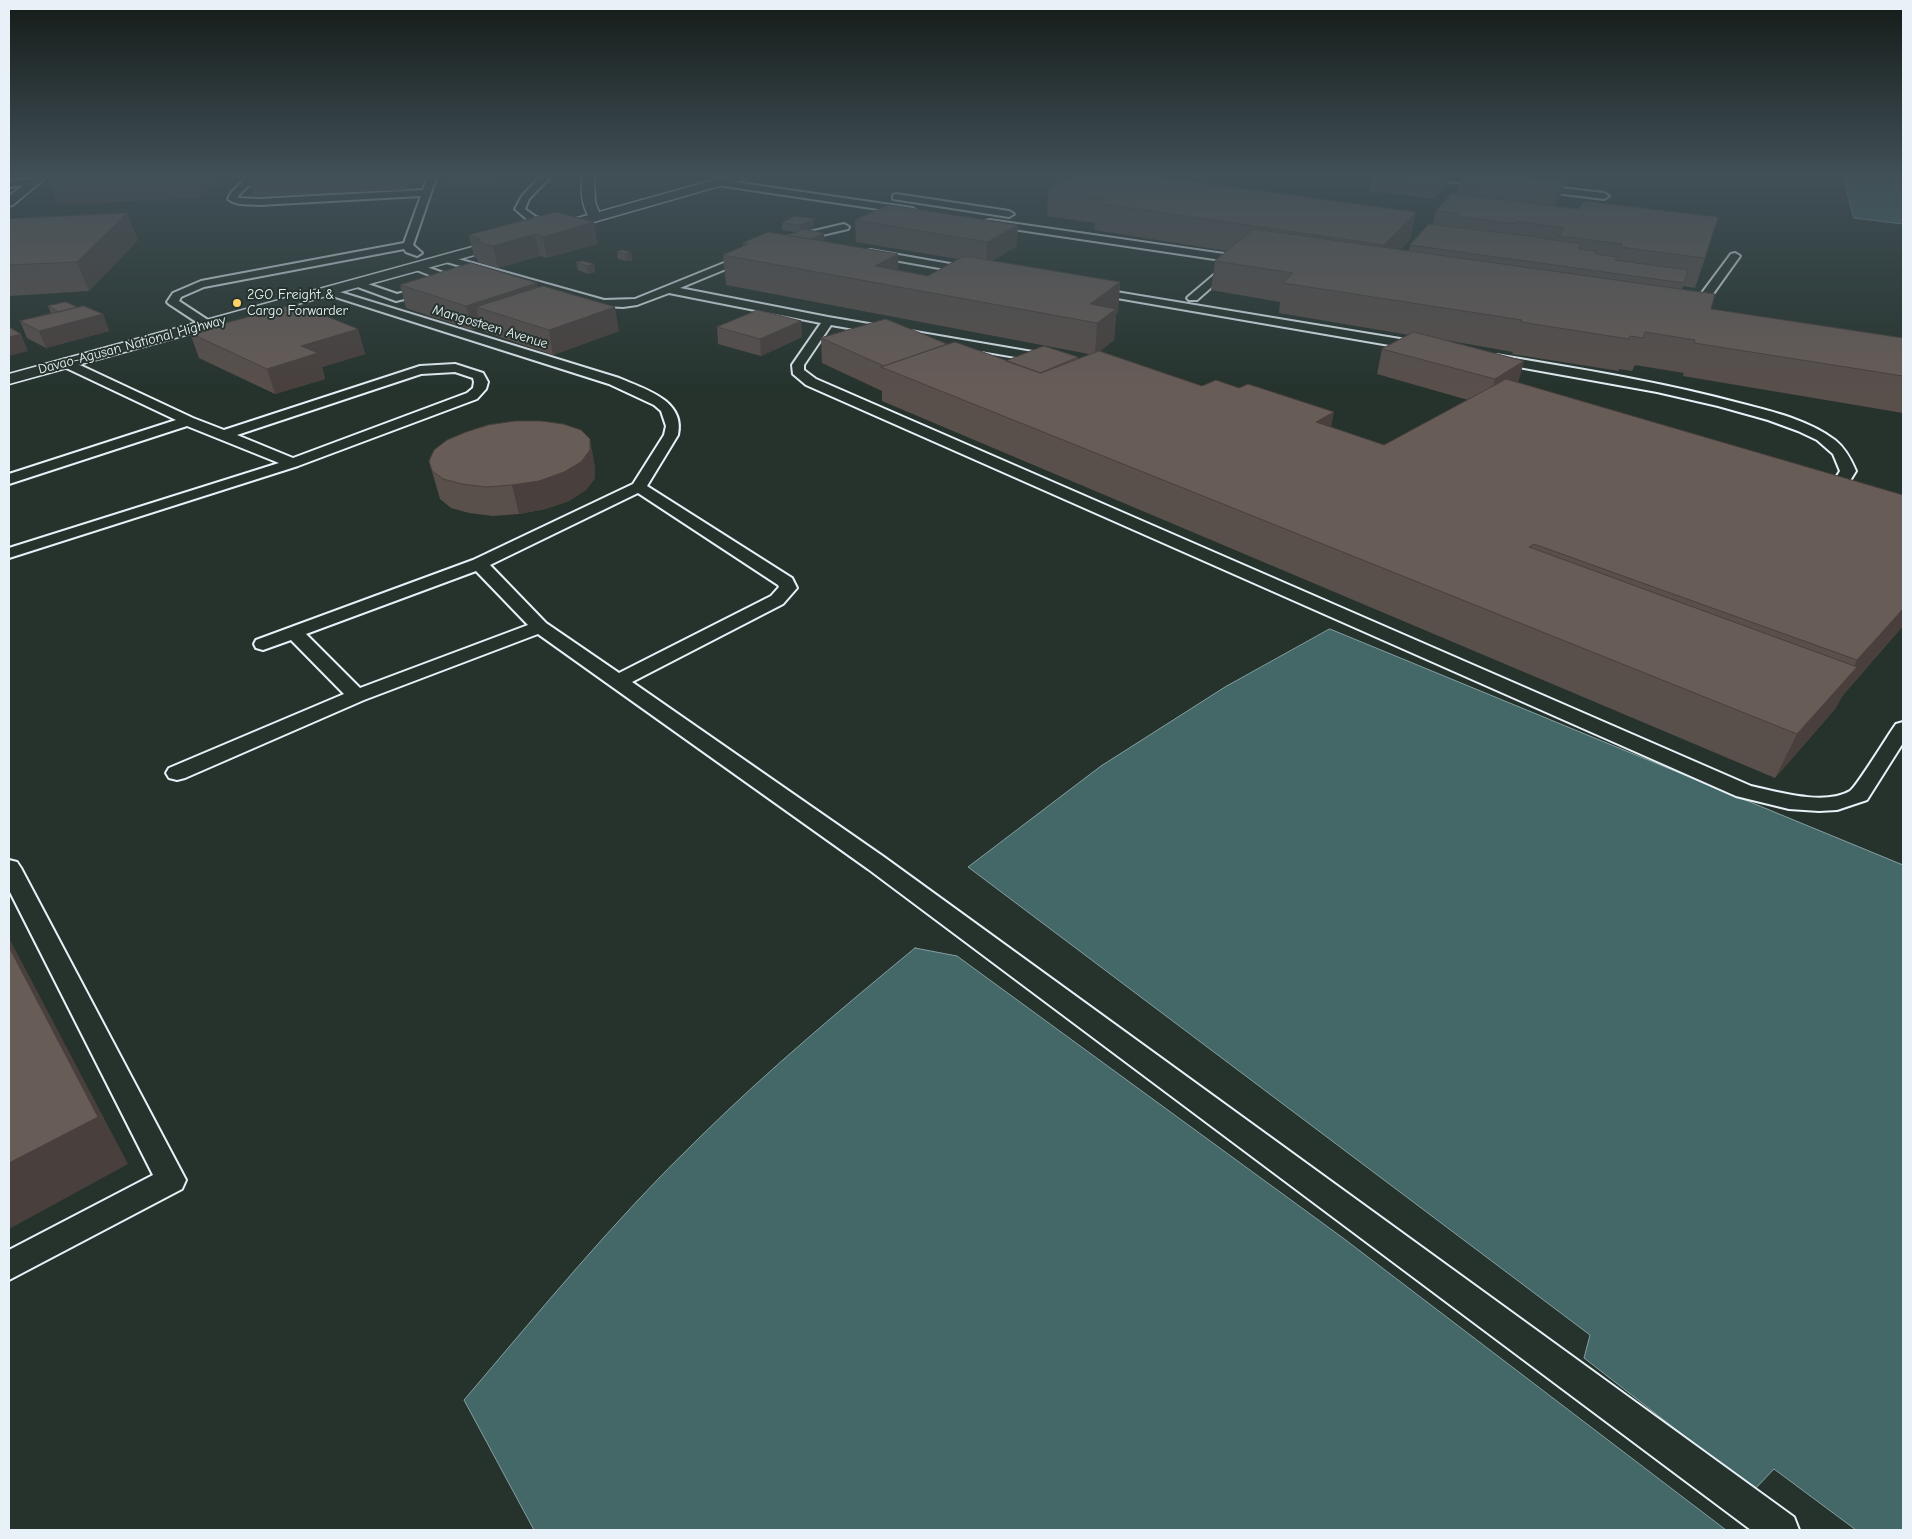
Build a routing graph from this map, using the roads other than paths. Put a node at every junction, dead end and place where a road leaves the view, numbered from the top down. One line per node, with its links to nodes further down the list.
1 (398, 247): 20 (lane)
2 (409, 247): 10 (lane)
3 (489, 247): 10 (main road, Davao-Agusan National Highway)
4 (1154, 247): 9 (lane)
5 (764, 250): 14 (lane)
6 (858, 251): 12 (lane)
7 (1246, 256): 9 (lane)
8 (1735, 256): 18 (lane)
9 (1224, 257): 17 (lane)
10 (443, 260): 11 (main road, Davao-Agusan National Highway); 14 (lane)
11 (418, 267): 13 (main road, Davao-Agusan National Highway); 13 (lane)
12 (986, 273)
13 (359, 284): 16 (main road, Davao-Agusan National Highway)
14 (668, 289): 19 (lane)
15 (1084, 289): 21 (lane)
16 (330, 292): 20 (main road, Davao-Agusan National Highway); 30 (lane, Mangosteen Avenue)
17 (1193, 298)
18 (1682, 320)
19 (828, 321): 23 (lane); 39 (lane)
20 (208, 324): 24 (main road, Davao-Agusan National Highway)
21 (1438, 349)
22 (1487, 358): 31 (lane)
23 (1066, 362)
24 (67, 363): 25 (main road, Davao-Agusan National Highway); 26 (lane)
25 (9, 379)
26 (188, 421): 27 (lane); 29 (lane)
27 (224, 435): 28 (lane); 28 (lane)
28 (293, 463): 32 (lane)
29 (9, 479)
30 (639, 487): 33 (lane); 37 (lane)
31 (1843, 515)
32 (9, 553)
33 (479, 564): 34 (lane); 35 (lane)
34 (540, 628): 37 (lane); 38 (lane)
35 (293, 632): 36 (lane); 38 (lane)
36 (263, 644)
37 (619, 681): 44 (lane)
38 (357, 696): 40 (lane)
39 (1903, 728)
40 (177, 773)
41 (9, 868): 42 (lane)
42 (16, 899): 43 (lane)
43 (9, 1266)
44 (1782, 1530)

